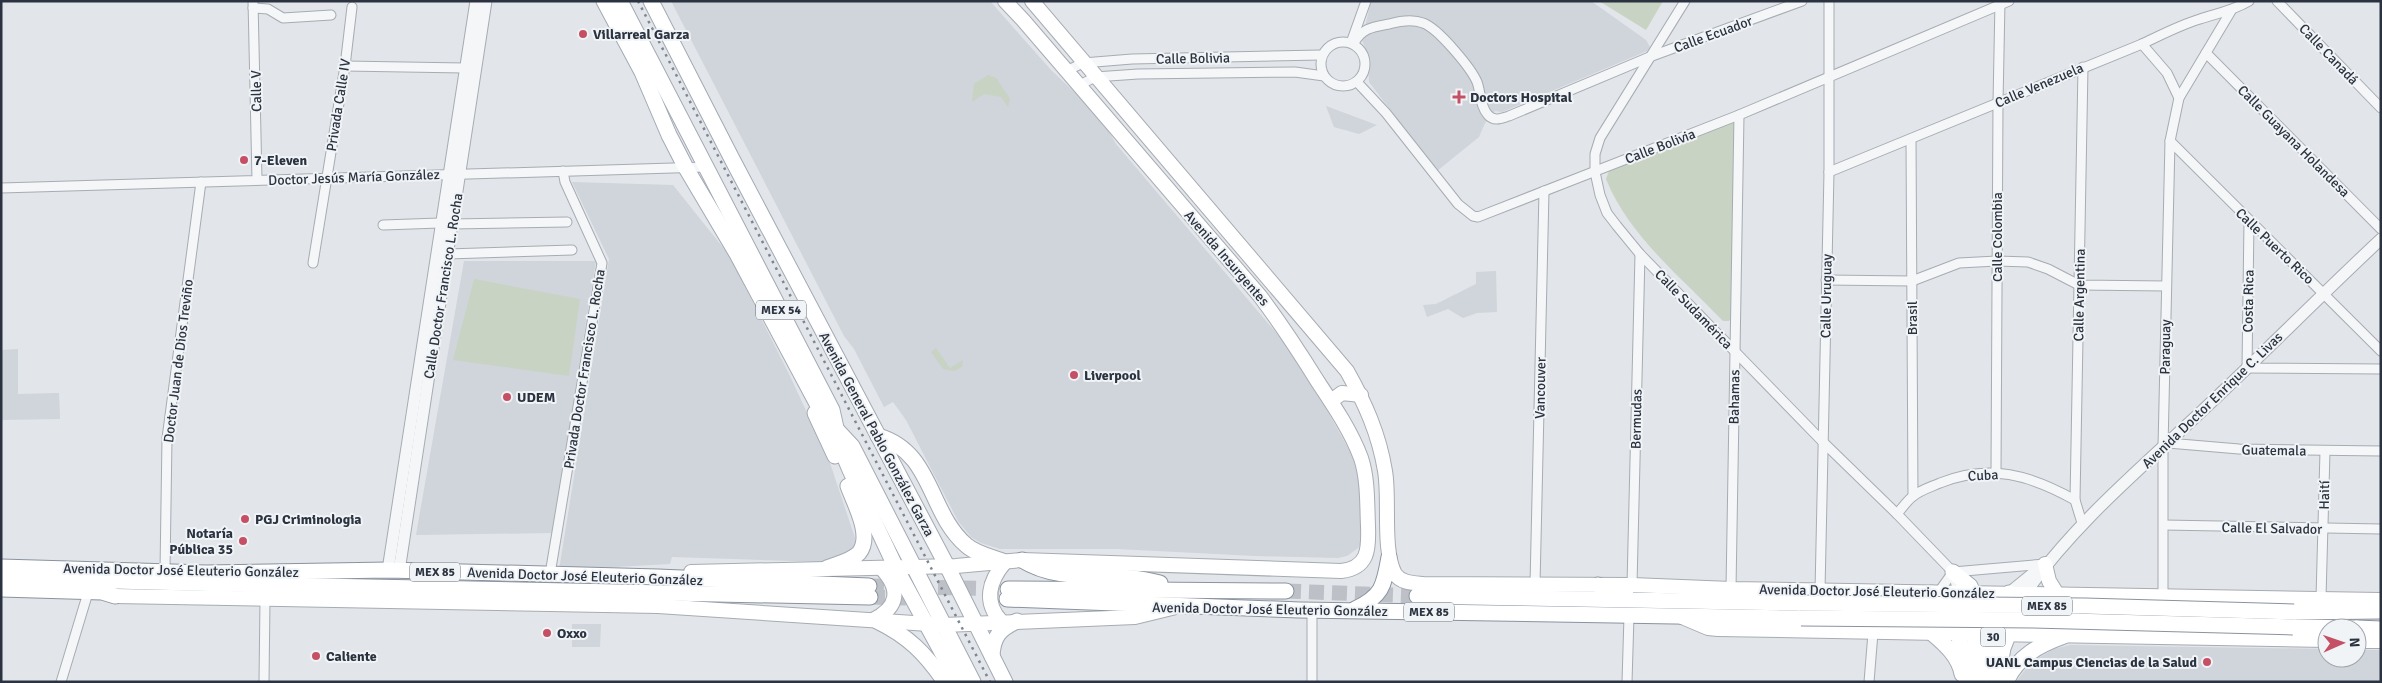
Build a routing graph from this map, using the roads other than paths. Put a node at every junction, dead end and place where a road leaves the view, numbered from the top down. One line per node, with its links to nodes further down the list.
1 (476, 1): 19 (street, Calle Doctor Francisco L. Rocha)
2 (486, 1): 19 (street, Calle Doctor Francisco L. Rocha)
3 (604, 1): 42 (main road, Avenida General Pablo González Garza / MEX 54)
4 (620, 1): 41 (main road, Avenida General Pablo González Garza / MEX 54)
5 (651, 1): 82 (main road, Avenida General Pablo González Garza / MEX 54)
6 (1005, 1): 29 (main road, Avenida Insurgentes)
7 (1032, 1): 25 (main road, Avenida Insurgentes)
8 (1366, 1): 20 (street)
9 (1685, 1): 24 (street, Calle Sudamérica)
10 (1802, 1): 24 (street, Calle Ecuador)
11 (1829, 1): 32 (street, Calle Uruguay)
12 (2248, 1): 17 (street, Calle Venezuela)
13 (2276, 1): 37 (street, Calle Canadá)
14 (2003, 2): 32 (street, Calle Bolivia); 36 (street, Calle Colombia)
15 (253, 4): 18 (street); 49 (street, Calle V)
16 (352, 8): 26 (street, Privada Calle IV)
17 (2231, 11): 21 (street, Calle Venezuela); 22 (street, Paraguay)
18 (331, 15)
19 (474, 40): 28 (street, Calle Doctor Francisco L. Rocha); 47 (street, Calle Doctor Francisco L. Rocha)
20 (1353, 43): 23 (street); 24 (street, Calle Ecuador); 33 (street)
21 (2142, 44): 27 (street, Calle Venezuela); 35 (street)
22 (2206, 53): 35 (street, Paraguay); 58 (street, Calle Guayana Holandesa)
23 (1321, 55): 25 (street, Calle Bolivia); 30 (street)
24 (1652, 56): 44 (street, Calle Sudamérica)
25 (1083, 63): 29 (street, Calle Bolivia); 31 (main road, Avenida Insurgentes)
26 (345, 66): 28 (street); 48 (street, Privada Calle IV)
27 (2083, 66): 36 (street, Calle Venezuela); 68 (street, Calle Argentina)
28 (464, 68): 46 (street, Calle Doctor Francisco L. Rocha)
29 (1066, 71): 34 (main road, Avenida Insurgentes)
30 (1324, 76): 31 (street, Calle Bolivia); 33 (street)
31 (1095, 77): 34 (street, Calle Bolivia); 60 (main road, Avenida Insurgentes)
32 (1828, 78): 38 (street, Calle Bolivia); 45 (street, Calle Uruguay)
33 (1357, 82): 52 (street, Calle Bolivia)
34 (1078, 86): 71 (main road, Avenida Insurgentes)
35 (2179, 98): 40 (street, Paraguay)
36 (1998, 103): 39 (street, Calle Venezuela); 64 (street, Calle Colombia)
37 (2381, 108)
38 (1739, 115): 44 (street, Calle Bolivia); 72 (street, Bahamas)
39 (1911, 139): 45 (street, Calle Venezuela); 67 (street, Brasil)
40 (2170, 140): 53 (street, Calle Puerto Rico); 69 (street, Paraguay)
41 (706, 167): 42 (street, Doctor Jesús María González); 81 (main road, Avenida General Pablo González Garza / MEX 54)
42 (686, 168): 43 (street, Doctor Jesús María González); 77 (main road, Avenida General Pablo González Garza / MEX 54)
43 (562, 171): 47 (street, Doctor Jesús María González); 109 (street, Privada Doctor Francisco L. Rocha)
44 (1595, 172): 52 (street, Calle Bolivia); 63 (street, Calle Sudamérica)
45 (1829, 172): 66 (street, Calle Uruguay)
46 (447, 174): 47 (street, Doctor Jesús María González); 48 (street, Doctor Jesús María González); 55 (street, Calle Doctor Francisco L. Rocha)
47 (460, 174): 56 (street, Calle Doctor Francisco L. Rocha)
48 (326, 177): 49 (street, Doctor Jesús María González); 65 (street, Privada Calle IV)
49 (257, 180): 50 (street, Doctor Jesús María González)
50 (201, 182): 51 (street, Doctor Jesús María González); 106 (street, Doctor Juan de Dios Treviño)
51 (1, 188)
52 (1544, 191): 114 (street, Vancouver)
53 (2249, 221): 70 (street, Calle Puerto Rico); 74 (street, Costa Rica)
54 (567, 222): 56 (street)
55 (440, 223): 57 (street); 80 (street, Calle Doctor Francisco L. Rocha)
56 (452, 224): 62 (street, Calle Doctor Francisco L. Rocha)
57 (383, 225)
58 (2381, 229)
59 (2381, 238): 70 (street, Avenida Doctor Enrique C. Livas)
60 (1240, 245): 71 (main road); 76 (main road, Avenida Insurgentes)
61 (572, 250): 62 (street)
62 (448, 254): 80 (street, Calle Doctor Francisco L. Rocha)
63 (1640, 254): 72 (street, Calle Sudamérica); 113 (street, Bermudas)
64 (1997, 261): 67 (street); 68 (street); 87 (street, Calle Colombia)
65 (313, 262)
66 (1826, 280): 67 (street); 83 (street, Calle Uruguay)
67 (1912, 281): 89 (street, Brasil)
68 (2080, 285): 69 (street); 90 (street, Calle Argentina)
69 (2166, 286): 84 (street, Paraguay)
70 (2323, 292): 73 (street, Calle Puerto Rico); 74 (street, Avenida Doctor Enrique C. Livas)
71 (1284, 328): 76 (main road); 79 (main road, Avenida Insurgentes)
72 (1734, 351): 83 (street, Calle Sudamérica); 117 (street, Bahamas)
73 (2381, 351)
74 (2247, 368): 75 (street); 84 (street, Avenida Doctor Enrique C. Livas)
75 (2381, 369)
76 (1347, 371): 78 (main road, Avenida Insurgentes)
77 (802, 374): 81 (main road, Avenida General Pablo González Garza / MEX 54); 105 (main road)
78 (1361, 396): 79 (main road); 92 (main road, Avenida Insurgentes)
79 (1331, 401): 88 (main road, Avenida Insurgentes)
80 (418, 412): 107 (street, Calle Doctor Francisco L. Rocha)
81 (836, 428): 101 (main road, Avenida General Pablo González Garza / MEX 54); 104 (main road, Avenida General Pablo González Garza / MEX 54)
82 (878, 436): 99 (main road); 102 (main road, Avenida General Pablo González Garza / MEX 54)
83 (1822, 442): 91 (street, Calle Sudamérica); 120 (street, Calle Uruguay)
84 (2165, 445): 86 (street, Guatemala); 93 (street, Avenida Doctor Enrique C. Livas); 94 (street, Paraguay)
85 (2381, 451): 86 (street, Guatemala)
86 (2325, 452): 95 (street, Haití)
87 (1996, 472): 89 (street, Cuba); 90 (street, Cuba)
88 (1365, 476): 92 (main road); 98 (main road, Avenida Insurgentes)
89 (1913, 496): 91 (street, Cuba)
90 (2075, 500): 93 (street, Calle Argentina)
91 (1897, 514): 108 (street, Calle Sudamérica)
92 (1387, 515): 97 (main road, Avenida Insurgentes)
93 (2082, 523): 100 (street, Avenida Doctor Enrique C. Livas)
94 (2164, 525): 95 (street, Calle El Salvador); 131 (street, Paraguay)
95 (2323, 529): 96 (street, Calle El Salvador); 133 (street, Haití)
96 (2381, 529)
97 (1390, 556): 114 (main road, Avenida Doctor José Eleuterio González); 140 (main road)
98 (1022, 560): 99 (main road); 118 (main road)
99 (1004, 562): 102 (main road); 147 (main road)
100 (2046, 564): 108 (street); 124 (street, Avenida Doctor Enrique C. Livas); 125 (main road)
101 (914, 566): 102 (main road); 104 (main road); 151 (main road, Avenida General Pablo González Garza / MEX 54)
102 (947, 566): 149 (main road, Avenida General Pablo González Garza / MEX 54)
103 (1, 567): 106 (main road, Avenida Doctor José Eleuterio González / MEX 85)
104 (888, 567): 105 (main road); 145 (main road); 150 (main road, Avenida General Pablo González Garza / MEX 54)
105 (828, 568): 110 (main road)
106 (165, 571): 107 (main road, Avenida Doctor José Eleuterio González / MEX 85)
107 (394, 571): 109 (main road, Avenida Doctor José Eleuterio González / MEX 85)
108 (1953, 572): 122 (street); 123 (main road)
109 (550, 574): 110 (main road, Avenida Doctor José Eleuterio González / MEX 85)
110 (658, 577): 112 (main road, Avenida Doctor José Eleuterio González / MEX 85)
111 (1, 578): 112 (main road, Avenida Doctor José Eleuterio González / MEX 85)
112 (136, 582): 116 (main road)
113 (1632, 584): 115 (main road, Avenida Doctor José Eleuterio González); 117 (main road, Avenida Doctor José Eleuterio González)
114 (1535, 585): 115 (main road, Avenida Doctor José Eleuterio González)
115 (1598, 585): 136 (main road)
116 (1, 587): 129 (main road)
117 (1731, 589): 120 (main road, Avenida Doctor José Eleuterio González)
118 (1196, 590): 119 (main road, Avenida Doctor José Eleuterio González / MEX 85); 137 (main road, Avenida Doctor José Eleuterio González / MEX 85)
119 (1286, 591)
120 (1820, 591): 121 (main road, Avenida Doctor José Eleuterio González)
121 (1910, 593): 122 (main road, Avenida Doctor José Eleuterio González); 155 (main road)
122 (1935, 593): 123 (main road, Avenida Doctor José Eleuterio González); 156 (main road)
123 (1966, 593): 124 (main road, Avenida Doctor José Eleuterio González); 156 (main road)
124 (2016, 594): 125 (main road, Avenida Doctor José Eleuterio González); 157 (main road, 30)
125 (2057, 594): 127 (main road, Avenida Doctor José Eleuterio González)
126 (1, 595): 128 (main road)
127 (2076, 595): 131 (main road, Avenida Doctor José Eleuterio González); 158 (main road)
128 (87, 596): 129 (main road); 165 (street)
129 (115, 596): 134 (main road, Avenida Doctor José Eleuterio González / MEX 85)
130 (1417, 596): 136 (main road, Avenida Doctor José Eleuterio González / MEX 85)
131 (2163, 596): 132 (main road, Avenida Doctor José Eleuterio González)
132 (2179, 596): 133 (main road, Avenida Doctor José Eleuterio González); 159 (main road)
133 (2321, 598): 135 (main road, Avenida Doctor José Eleuterio González)
134 (265, 599): 145 (main road, Avenida Doctor José Eleuterio González / MEX 85); 166 (street)
135 (2381, 600)
136 (1700, 601): 139 (main road, Avenida Doctor José Eleuterio González / MEX 85)
137 (1176, 607): 138 (main road, Avenida Doctor José Eleuterio González / MEX 85); 146 (main road, MEX 85)
138 (1312, 610): 140 (main road, Avenida Doctor José Eleuterio González / MEX 85); 171 (street)
139 (1801, 610): 143 (main road, Avenida Doctor José Eleuterio González / MEX 85); 144 (main road, Avenida Doctor José Eleuterio González / MEX 85, bridge)
140 (1351, 611): 142 (main road, Avenida Doctor José Eleuterio González / MEX 85)
141 (2381, 611): 144 (main road, Avenida Doctor José Eleuterio González / MEX 85)
142 (1629, 616): 143 (main road, Avenida Doctor José Eleuterio González / MEX 85); 172 (street)
143 (1682, 617): 154 (main road, Avenida Doctor José Eleuterio González)
144 (2294, 619): 148 (main road, Avenida Doctor José Eleuterio González / MEX 85)
145 (875, 620): 150 (main road, Avenida Doctor José Eleuterio González / MEX 85); 167 (main road)
146 (1017, 620): 147 (main road, MEX 85); 163 (main road)
147 (1001, 621): 149 (main road, MEX 85)
148 (2317, 622)
149 (975, 624): 151 (main road, Avenida Doctor José Eleuterio González / MEX 85); 163 (main road, Avenida General Pablo González Garza / MEX 54)
150 (925, 625): 151 (main road, Avenida Doctor José Eleuterio González / MEX 85); 168 (main road, Avenida General Pablo González Garza / MEX 54)
151 (944, 625): 164 (main road, Avenida General Pablo González Garza / MEX 54)
152 (2367, 628): 153 (main road, Avenida Doctor José Eleuterio González / MEX 85)
153 (2381, 629)
154 (1873, 632): 155 (main road, Avenida Doctor José Eleuterio González); 173 (street)
155 (1912, 633): 156 (main road, Avenida Doctor José Eleuterio González)
156 (1955, 634): 157 (main road, Avenida Doctor José Eleuterio González); 174 (main road); 175 (main road); 176 (main road)
157 (2001, 635): 158 (main road, Avenida Doctor José Eleuterio González); 177 (main road, 30); 178 (main road, 30)
158 (2067, 636): 159 (main road, Avenida Doctor José Eleuterio González); 179 (main road)
159 (2176, 638): 160 (main road, Avenida Doctor José Eleuterio González)
160 (2317, 640)
161 (2367, 640): 162 (main road)
162 (2381, 641)
163 (992, 656): 170 (main road, Avenida General Pablo González Garza / MEX 54)
164 (960, 657): 168 (main road); 169 (main road, Avenida General Pablo González Garza / MEX 54)
165 (61, 682)
166 (264, 682)
167 (945, 682)
168 (958, 682)
169 (973, 682)
170 (1005, 682)
171 (1312, 682)
172 (1627, 682)
173 (1870, 682)
174 (1963, 682)
175 (1970, 682)
176 (1979, 682)
177 (1983, 682)
178 (1997, 682)
179 (2006, 682)

